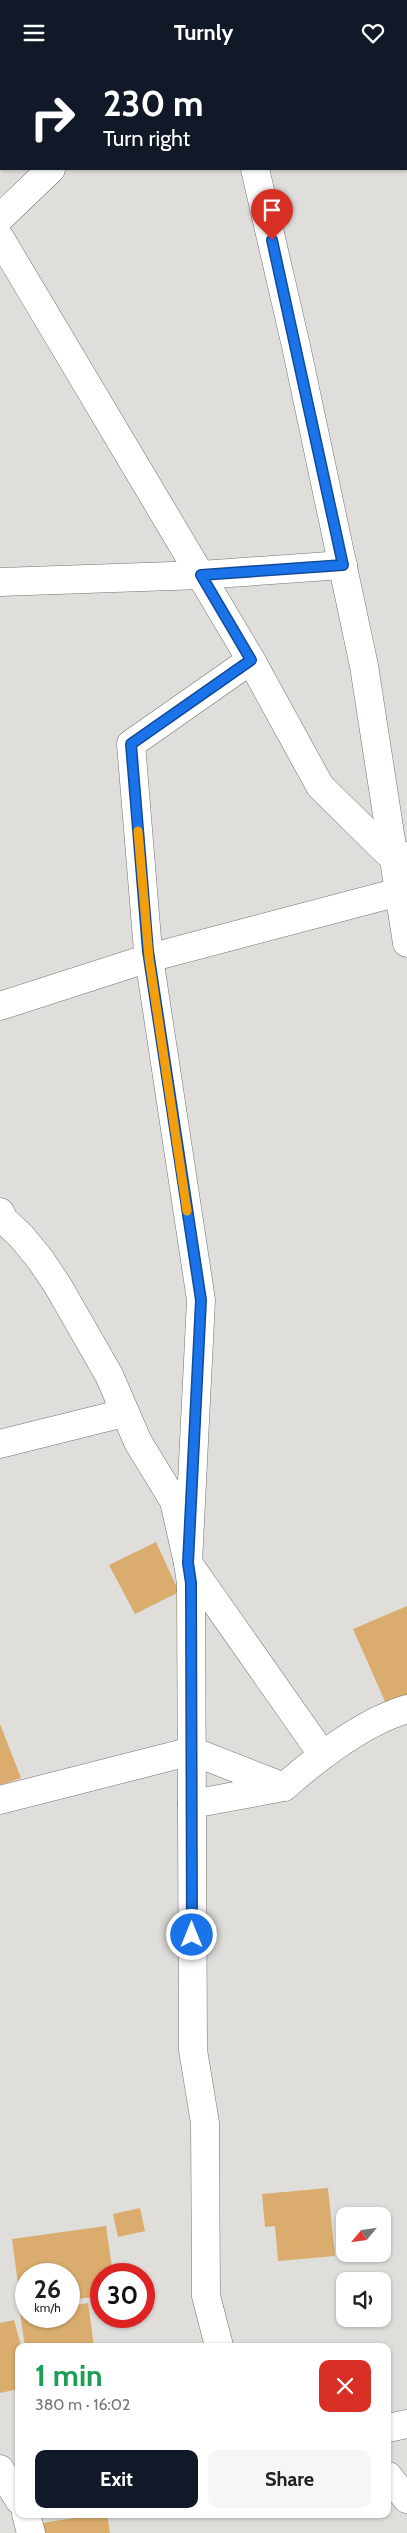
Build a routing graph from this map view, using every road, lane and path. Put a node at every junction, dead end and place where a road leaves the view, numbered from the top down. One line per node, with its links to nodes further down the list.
1 (50, 170): 3 (street)
2 (255, 170): 5 (street)
3 (0, 218)
4 (0, 237): 6 (street)
5 (343, 565): 6 (street); 9 (street)
6 (201, 575): 7 (street); 8 (street)
7 (1, 583)
8 (251, 660): 9 (street); 12 (street)
9 (400, 858): 10 (street)
10 (399, 892): 11 (street); 12 (street)
11 (407, 943)
12 (149, 958): 13 (street); 17 (street)
13 (0, 1006)
14 (0, 1213): 15 (street)
15 (124, 1413): 16 (street); 17 (street)
16 (0, 1444)
17 (188, 1563): 19 (street); 20 (street)
18 (407, 1709): 20 (street)
19 (192, 1751): 21 (street); 22 (street); 23 (street)
20 (322, 1754): 21 (street)
21 (284, 1787): 23 (street)
22 (0, 1800)
23 (192, 1804): 24 (street)
24 (217, 2343)
25 (407, 2423): 26 (street)
26 (391, 2427)
27 (0, 2469): 29 (street)
28 (391, 2480): 30 (street)
29 (15, 2493)
30 (407, 2499)
31 (27, 2518): 32 (street)
32 (31, 2533)

